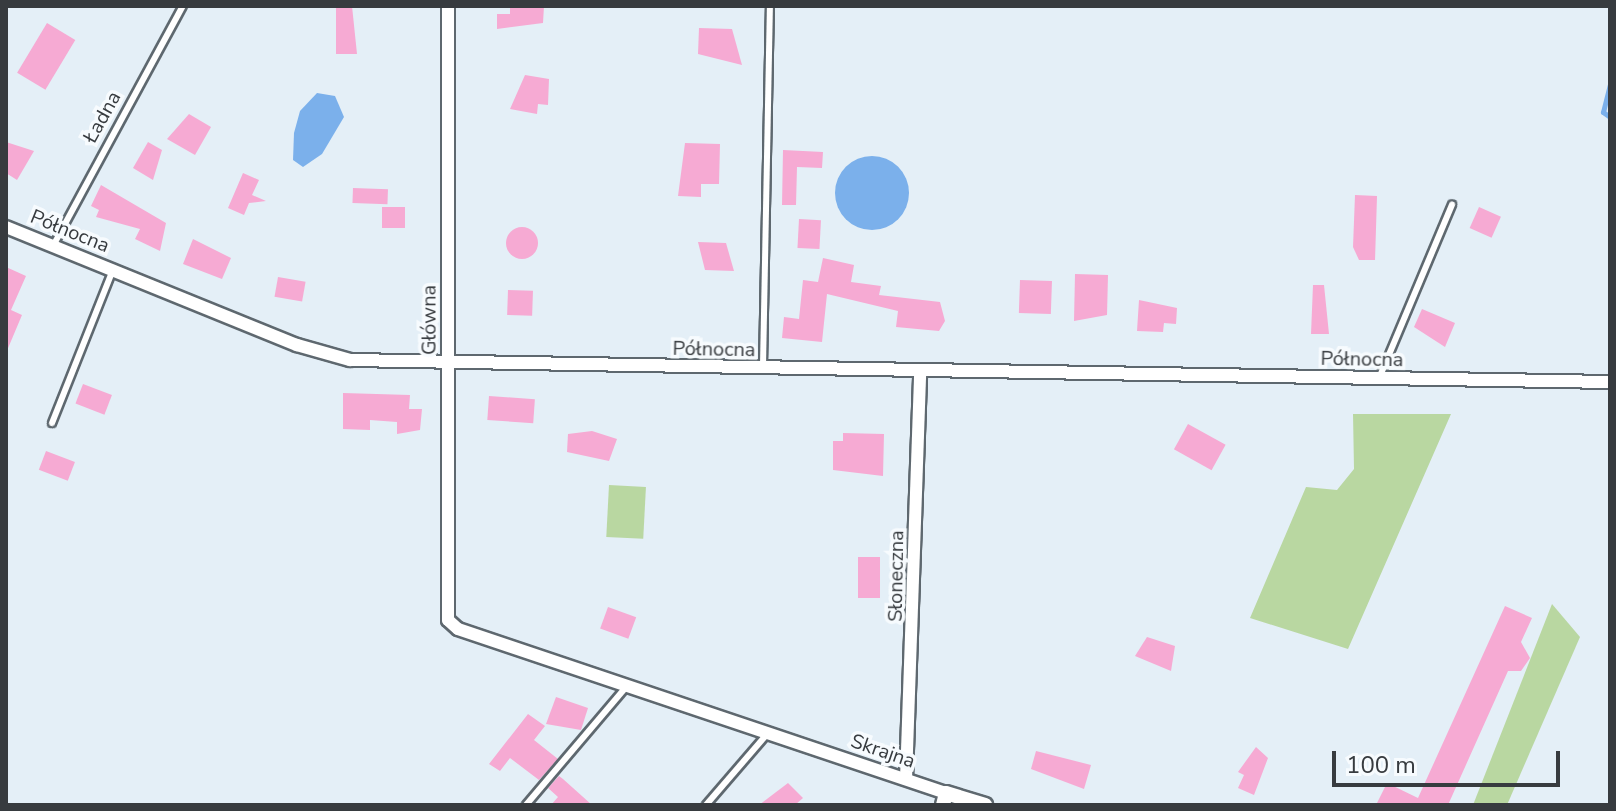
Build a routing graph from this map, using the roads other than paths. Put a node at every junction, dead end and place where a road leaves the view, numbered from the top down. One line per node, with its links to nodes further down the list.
1 (183, 6): 6 (lane, Ładna)
2 (448, 6): 8 (street, Główna)
3 (770, 6): 9 (lane)
4 (1452, 205): 11 (lane)
5 (6, 227): 6 (street, Północna)
6 (53, 246): 7 (street, Północna)
7 (113, 270): 8 (street, Północna); 13 (lane)
8 (449, 365): 9 (street, Północna); 14 (street, Główna)
9 (762, 370): 10 (street, Północna)
10 (920, 372): 11 (street, Północna); 17 (street, Słoneczna)
11 (1378, 380): 12 (street, Północna)
12 (1610, 382)
13 (52, 423)
14 (458, 629): 15 (street, Skrajna)
15 (627, 685): 16 (street, Skrajna); 19 (lane)
16 (768, 733): 17 (street, Skrajna); 20 (lane)
17 (906, 779): 18 (street, Skrajna)
18 (945, 799): 21 (street, Skrajna)
19 (526, 805)
20 (706, 805)
21 (985, 805)

